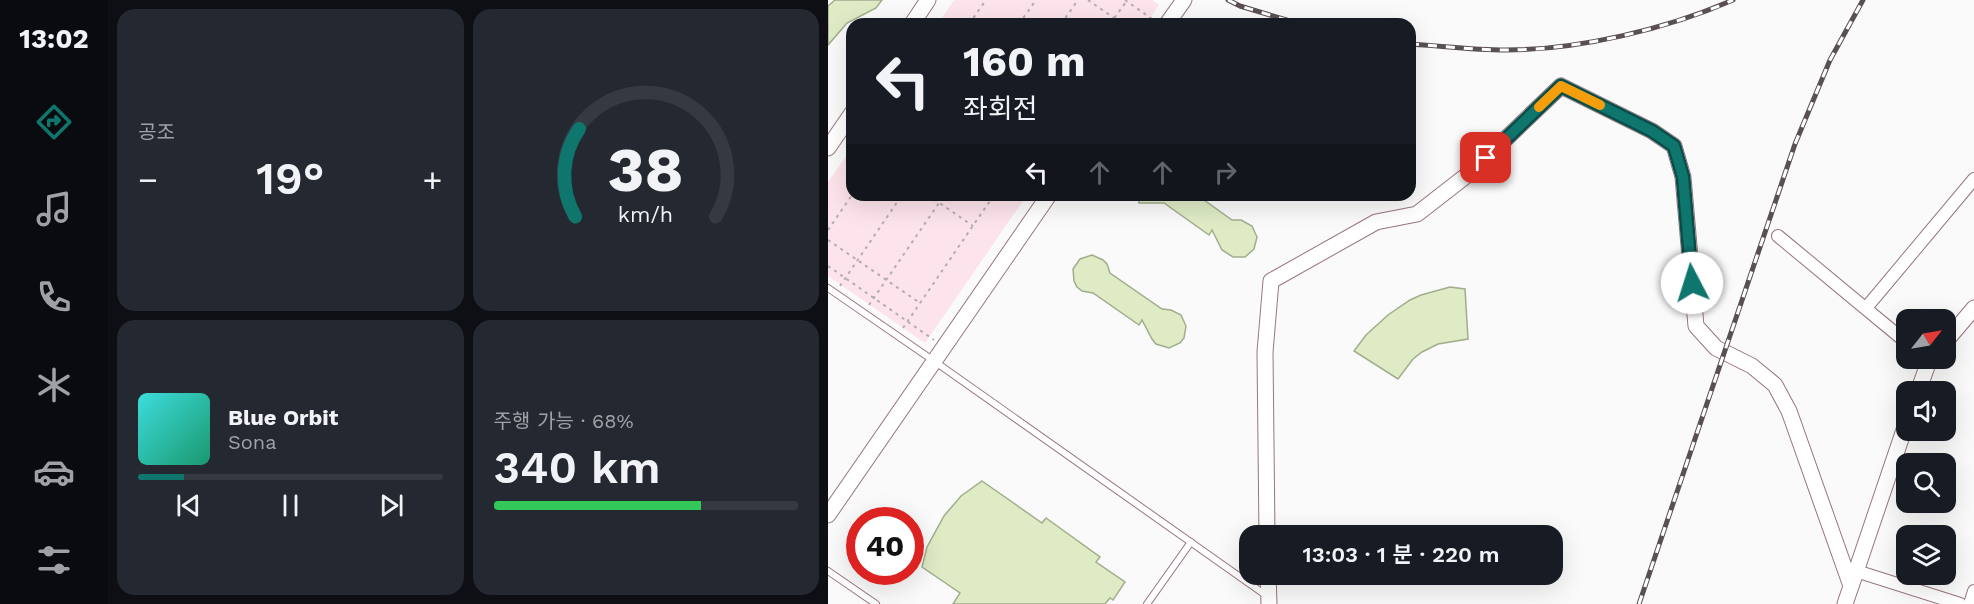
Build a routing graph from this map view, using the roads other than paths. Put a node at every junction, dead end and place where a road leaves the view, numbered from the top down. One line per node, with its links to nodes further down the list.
1 (928, 0): 3 (street)
2 (1184, 0): 4 (street)
3 (916, 18)
4 (1171, 18)
5 (846, 122): 6 (street)
6 (828, 148)
7 (1974, 179): 11 (street)
8 (1045, 201): 15 (street)
9 (1778, 236): 11 (street)
10 (828, 288): 15 (lane)
11 (1866, 308): 14 (street)
12 (1974, 308): 13 (street)
13 (1956, 329)
14 (1896, 334)
15 (934, 361): 17 (street); 19 (lane)
16 (1900, 441): 21 (street)
17 (828, 515)
18 (1267, 525): 23 (street)
19 (1191, 542): 25 (lane); 27 (lane)
20 (828, 571): 26 (lane)
21 (1856, 571): 23 (street); 29 (street)
22 (1268, 585): 25 (street)
23 (1851, 586): 28 (street)
24 (1974, 591): 30 (street)
25 (1269, 601)
26 (876, 604)
27 (1148, 604)
28 (1845, 604)
29 (1960, 604)
30 (1970, 604)

